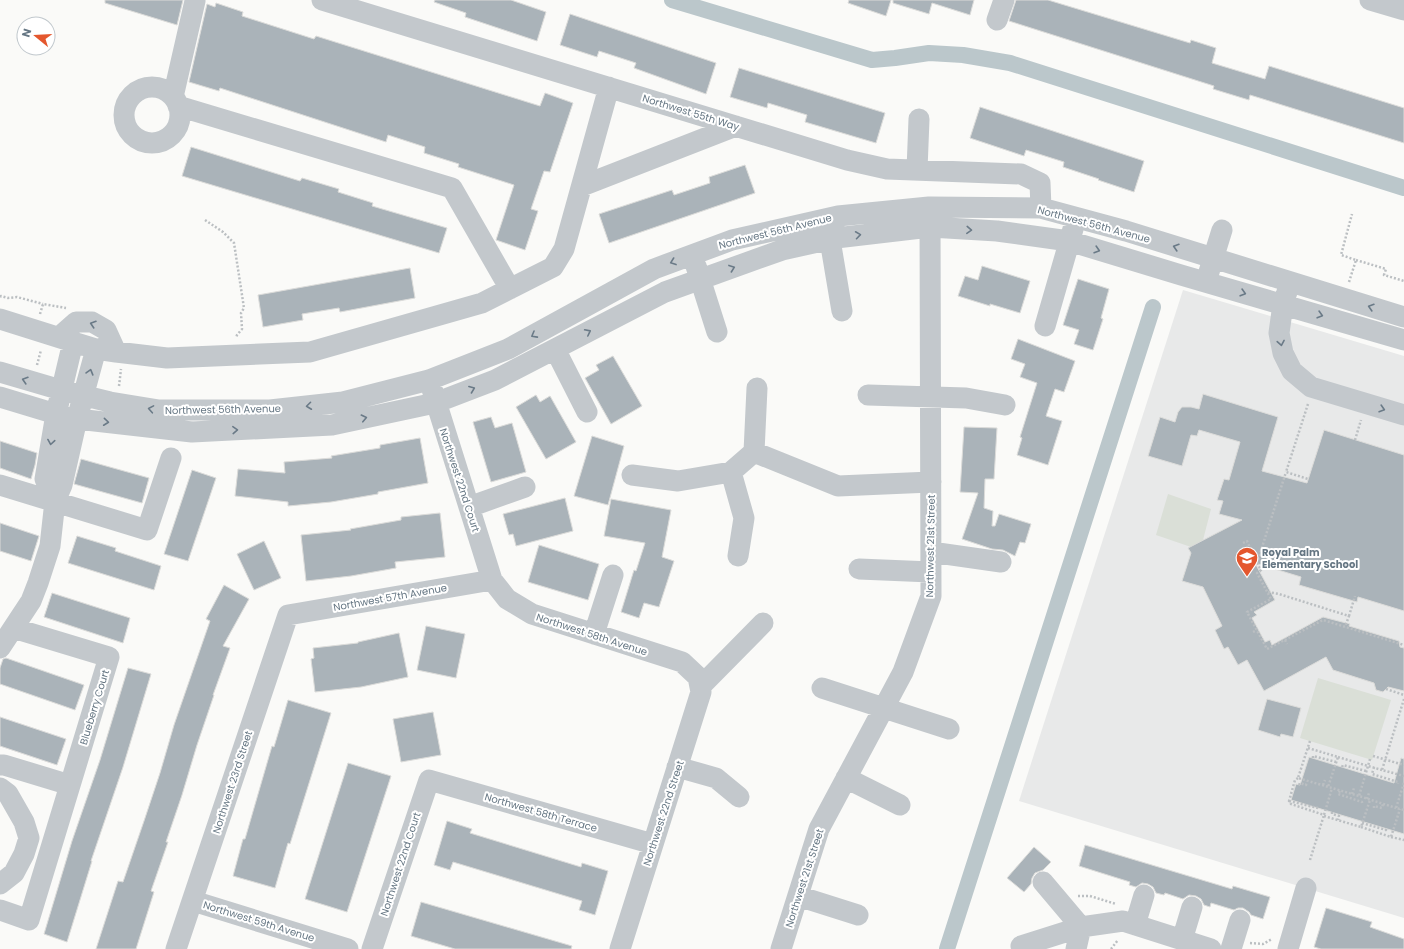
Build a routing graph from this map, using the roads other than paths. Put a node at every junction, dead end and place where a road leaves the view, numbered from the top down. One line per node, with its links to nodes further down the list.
1 (322, 0): 7 (street, Northwest 55th Way)
2 (1004, 0): 6 (street)
3 (1370, 0): 5 (street)
4 (195, 1): 25 (street)
5 (1404, 10)
6 (997, 20)
7 (609, 87): 9 (street, Northwest 55th Way); 11 (street)
8 (919, 119): 10 (street)
9 (736, 126): 10 (street, Northwest 55th Way); 11 (street)
10 (916, 170): 13 (street, Northwest 55th Way)
11 (582, 186): 25 (street)
12 (930, 207): 13 (street, Northwest 56th Avenue); 14 (street, Northwest 56th Avenue); 16 (street, Northwest 21st Street)
13 (1040, 208): 15 (street, Northwest 56th Avenue)
14 (838, 216): 18 (street); 20 (street, Northwest 56th Avenue)
15 (1076, 218): 19 (street); 21 (street, Northwest 56th Avenue, one-way to 15)
16 (930, 228): 18 (street, Northwest 56th Avenue, one-way to 16); 19 (street, Northwest 56th Avenue, one-way to 19); 44 (street, Northwest 21st Street)
17 (1222, 230): 21 (street)
18 (830, 240): 22 (street, Northwest 56th Avenue, one-way to 18); 27 (street)
19 (1069, 241): 23 (street, Northwest 56th Avenue, one-way to 23); 30 (street)
20 (693, 254): 22 (street); 38 (street, Northwest 56th Avenue, one-way to 38)
21 (1213, 258): 23 (street); 24 (street, Northwest 56th Avenue)
22 (700, 279): 31 (street); 35 (street, Northwest 56th Avenue, one-way to 22)
23 (1206, 282): 26 (street, Northwest 56th Avenue, one-way to 26)
24 (1290, 282): 26 (street); 28 (street, Northwest 56th Avenue, one-way to 24)
25 (510, 289): 36 (street)
26 (1283, 304): 33 (street, Northwest 56th Avenue, one-way to 33); 49 (street, one-way to 49)
27 (842, 310)
28 (1404, 317)
29 (0, 319): 32 (street)
30 (1045, 326)
31 (717, 332)
32 (66, 340): 34 (street); 36 (street, one-way to 32); 40 (street, Blueberry Court)
33 (1404, 340)
34 (96, 349): 36 (street); 42 (street, Blueberry Court, one-way to 34)
35 (555, 349): 45 (street, Northwest 56th Avenue, one-way to 35); 47 (street)
36 (116, 352)
37 (0, 372): 40 (street, Northwest 56th Avenue, one-way to 37)
38 (429, 380): 42 (street, Northwest 56th Avenue, one-way to 42); 45 (street, Northwest 22nd Court)
39 (757, 388): 51 (street)
40 (61, 390): 42 (street, Northwest 56th Avenue); 48 (street, Blueberry Court)
41 (868, 395): 44 (street)
42 (83, 396): 50 (street, Blueberry Court)
43 (0, 397): 48 (street, Northwest 56th Avenue)
44 (931, 397): 46 (street); 55 (street, Northwest 21st Street)
45 (435, 403): 50 (street, Northwest 56th Avenue, one-way to 45); 59 (street, Northwest 22nd Court)
46 (1005, 405)
47 (587, 412)
48 (56, 414): 50 (street, Northwest 56th Avenue); 58 (street, Blueberry Court, one-way to 58)
49 (1404, 415)
50 (77, 419): 58 (street, Blueberry Court)
51 (754, 452): 53 (street); 55 (street)
52 (170, 458): 58 (street)
53 (732, 472): 54 (street); 60 (street)
54 (632, 474)
55 (931, 482): 61 (street, Northwest 21st Street)
56 (0, 484): 58 (street)
57 (525, 487): 59 (street)
58 (54, 500): 69 (street, Blueberry Court)
59 (469, 507): 65 (street, Northwest 22nd Court)
60 (738, 556)
61 (931, 562): 62 (street); 63 (street); 72 (street, Northwest 21st Street)
62 (1001, 562)
63 (859, 569)
64 (613, 575): 68 (street)
65 (492, 580): 66 (street, Northwest 57th Avenue); 68 (street, Northwest 58th Avenue)
66 (288, 615): 88 (street, Northwest 23rd Street)
67 (763, 622): 70 (street)
68 (594, 634): 70 (street, Northwest 58th Avenue)
69 (5, 637): 78 (street, Blueberry Court)
70 (699, 682): 75 (street, Northwest 22nd Street)
71 (822, 688): 72 (street)
72 (884, 707): 73 (street); 76 (street, Northwest 21st Street)
73 (949, 729)
74 (0, 765): 78 (street)
75 (677, 767): 80 (street); 82 (street, Northwest 22nd Street)
76 (846, 778): 81 (street); 87 (street, Northwest 21st Street)
77 (429, 780): 82 (street, Northwest 58th Terrace); 99 (street, Northwest 22nd Court)
78 (70, 784): 90 (street, Blueberry Court)
79 (0, 788): 84 (street)
80 (740, 797)
81 (900, 805)
82 (652, 844): 100 (street, Northwest 22nd Street)
83 (1043, 882): 94 (street)
84 (0, 884)
85 (1306, 888): 105 (street)
86 (1144, 895): 93 (street)
87 (798, 896): 91 (street); 101 (street, Northwest 21st Street)
88 (193, 901): 97 (street, Northwest 23rd Street); 98 (street, Northwest 59th Avenue)
89 (1192, 907): 95 (street)
90 (0, 910)
91 (858, 915)
92 (1240, 920): 104 (street)
93 (1135, 925): 94 (street); 95 (street)
94 (1082, 927): 96 (street); 102 (street)
95 (1186, 944): 103 (street)
96 (1021, 946)
97 (176, 949)
98 (348, 949)
99 (372, 949)
100 (620, 949)
101 (781, 949)
102 (1076, 949)
103 (1211, 949)
104 (1231, 949)
105 (1288, 949)

